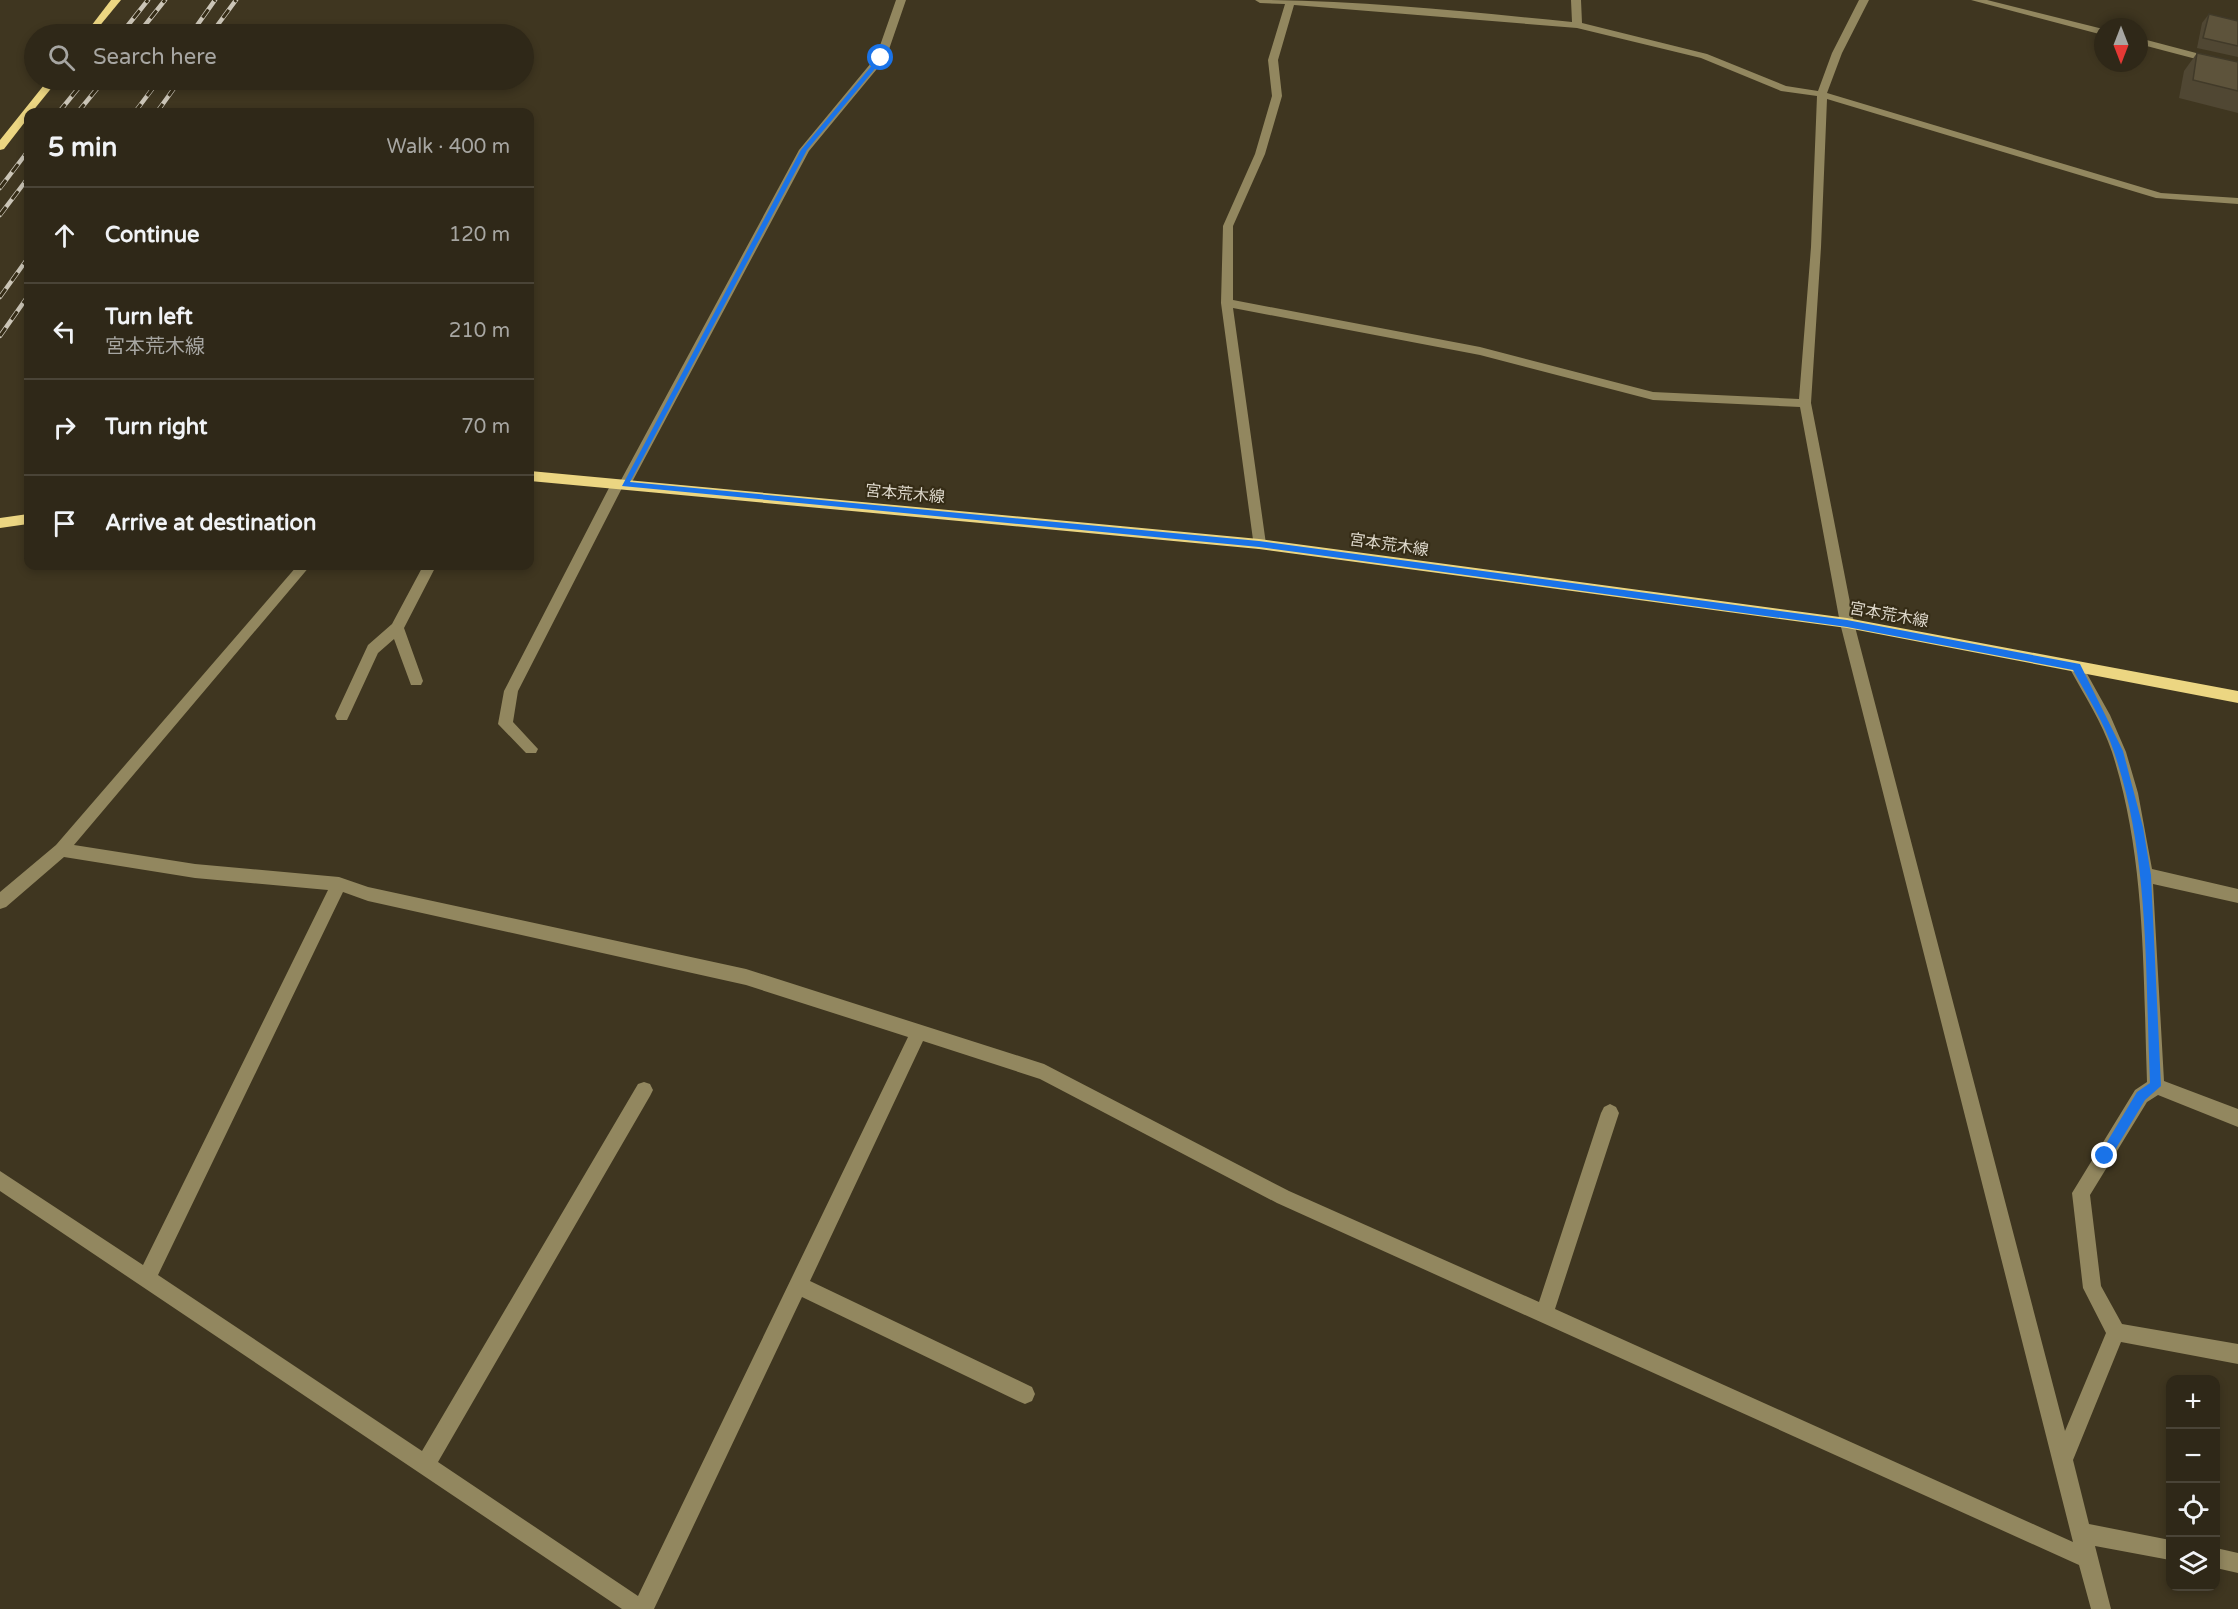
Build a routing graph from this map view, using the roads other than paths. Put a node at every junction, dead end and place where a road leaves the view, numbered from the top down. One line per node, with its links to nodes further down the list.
1 (116, 0): 8 (main road)
2 (901, 0): 22 (street)
3 (1260, 0): 7 (street)
4 (1576, 0): 9 (street)
5 (1864, 0): 14 (street)
6 (1976, 0): 10 (street)
7 (1290, 3): 9 (street); 19 (street)
8 (97, 24)
9 (1577, 25): 14 (street)
10 (2094, 30)
11 (2148, 44): 12 (street)
12 (2238, 67)
13 (45, 90): 15 (main road)
14 (1822, 94): 18 (street); 20 (street)
15 (31, 108)
16 (24, 117): 17 (main road)
17 (0, 147)
18 (2238, 201)
19 (1227, 303): 20 (street); 25 (street)
20 (1805, 403): 28 (street)
21 (534, 477): 22 (main road, 宮本荒木線)
22 (621, 484): 25 (main road, 宮本荒木線); 34 (street)
23 (24, 520): 24 (main road)
24 (0, 523)
25 (1259, 544): 28 (main road, 宮本荒木線)
26 (301, 570): 35 (street)
27 (427, 570): 29 (street)
28 (1847, 623): 30 (main road, 宮本荒木線); 52 (street)
29 (396, 628): 31 (street); 33 (street)
30 (2076, 667): 32 (main road, 宮本荒木線); 36 (street)
31 (416, 681)
32 (2238, 697)
33 (342, 716)
34 (531, 749)
35 (61, 850): 37 (street); 39 (street)
36 (2146, 875): 38 (street); 41 (street)
37 (339, 884): 40 (street); 46 (street)
38 (2238, 896)
39 (0, 902)
40 (919, 1032): 47 (street); 48 (street)
41 (2156, 1086): 44 (street); 49 (street)
42 (644, 1090): 53 (street)
43 (1610, 1113): 48 (street)
44 (2238, 1118)
45 (0, 1180): 46 (street)
46 (147, 1278): 53 (street)
47 (798, 1285): 51 (street); 59 (street)
48 (1544, 1314): 56 (street)
49 (2116, 1332): 50 (street); 52 (street)
50 (2238, 1354)
51 (1025, 1395)
52 (2063, 1459): 54 (street)
53 (424, 1464): 59 (street)
54 (2082, 1533): 55 (street); 56 (street)
55 (2166, 1549)
56 (2090, 1559): 60 (street)
57 (2220, 1559): 58 (street)
58 (2238, 1563)
59 (642, 1609)
60 (2102, 1609)

